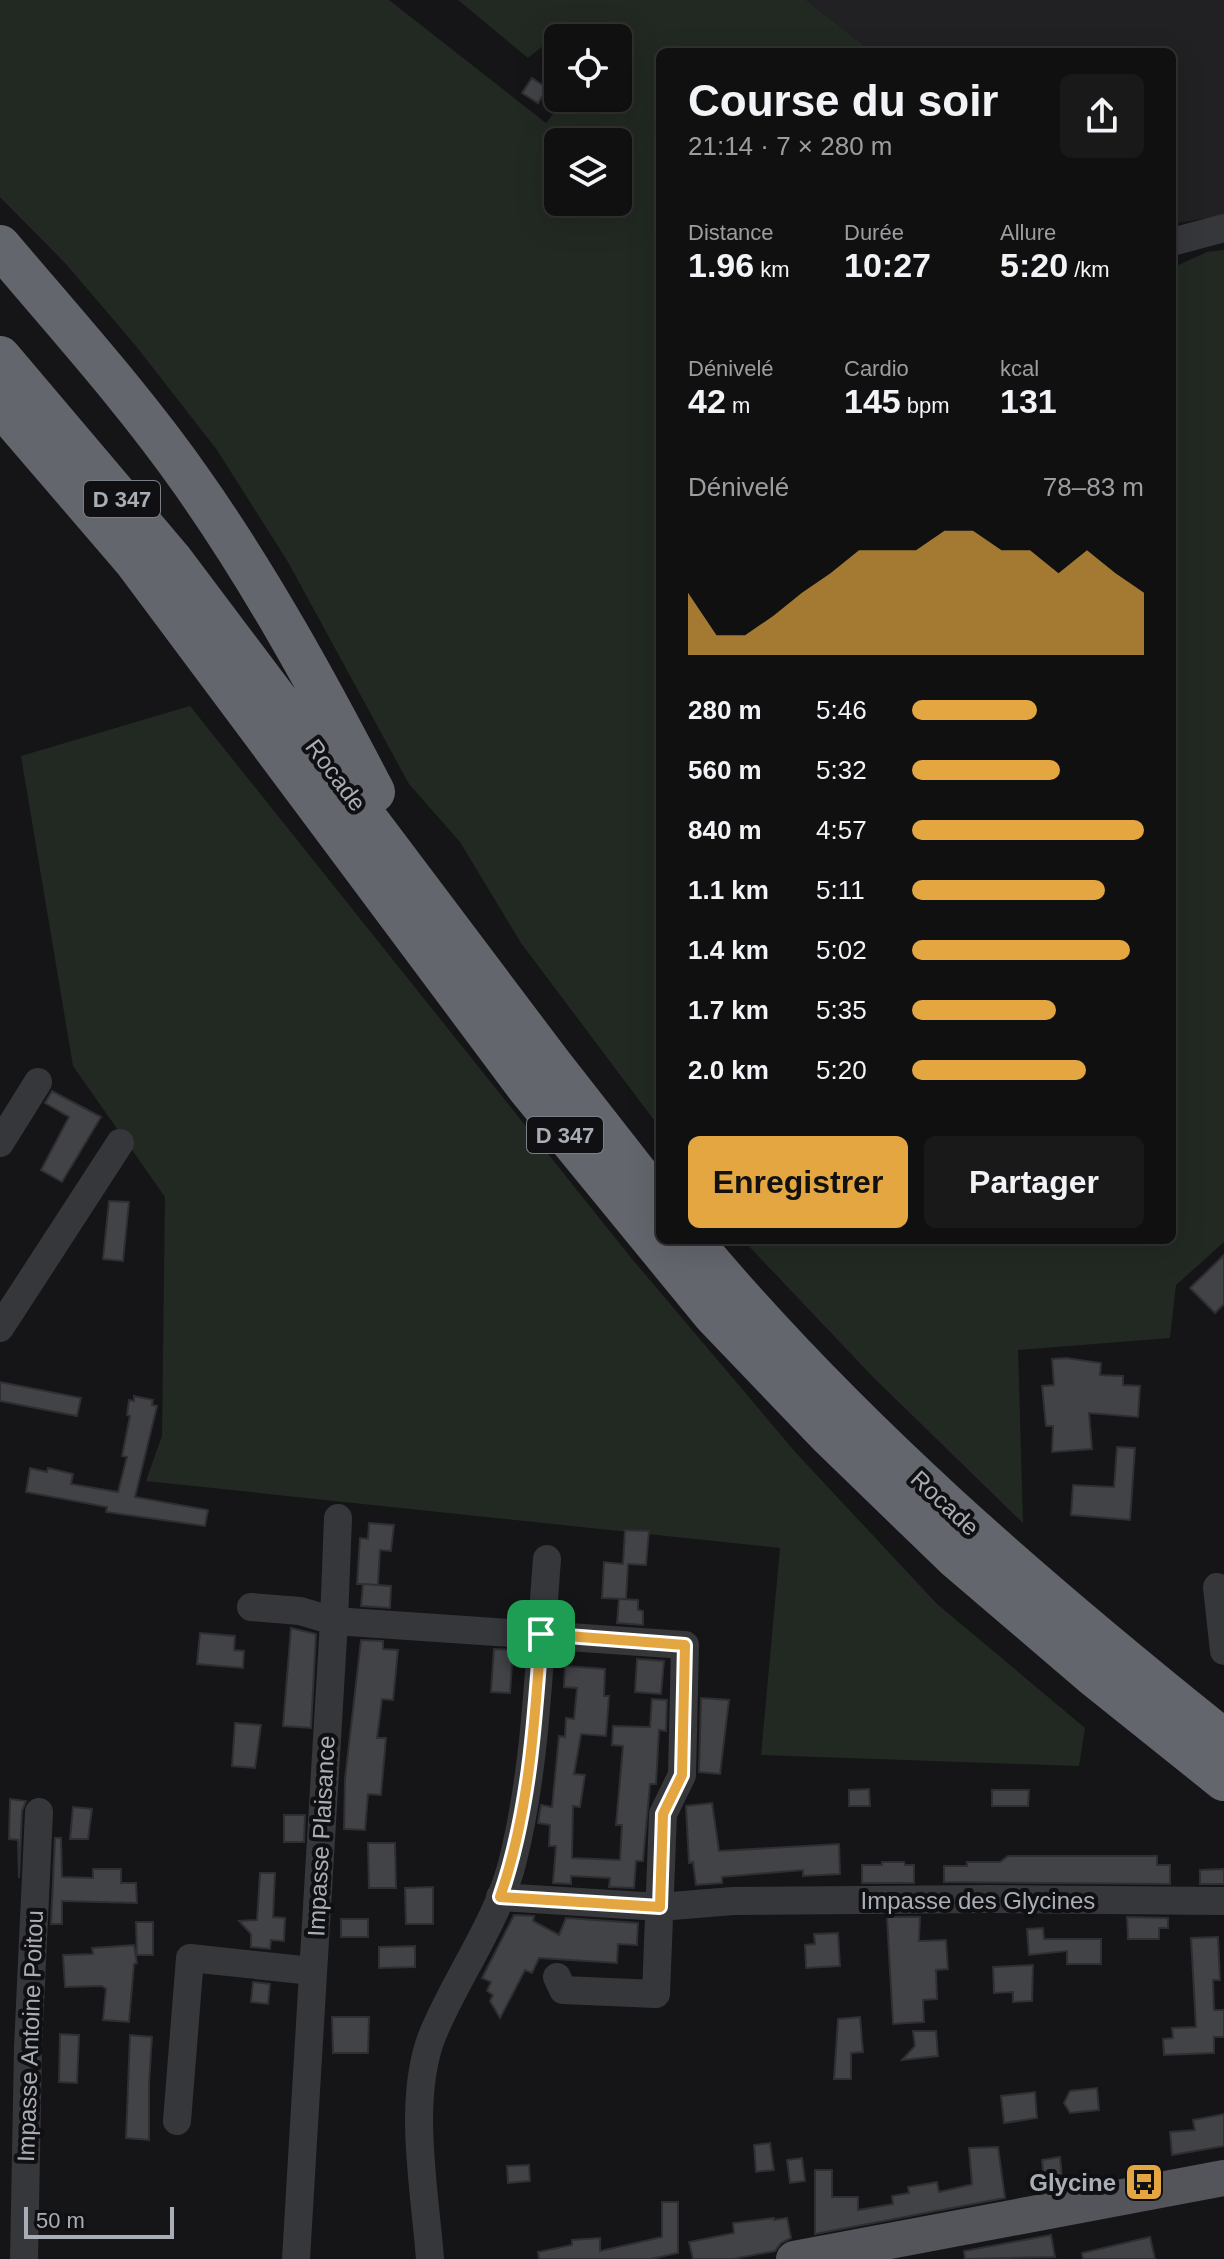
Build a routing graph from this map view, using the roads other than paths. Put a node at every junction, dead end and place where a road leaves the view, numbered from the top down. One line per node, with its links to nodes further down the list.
1 (1224, 228): 2 (street)
2 (1176, 241)
3 (0, 246): 8 (highway)
4 (0, 357): 8 (highway, Rocade / D 347)
5 (0, 404): 7 (highway, D 347)
6 (0, 446): 7 (highway)
7 (134, 560): 23 (highway, D 347)
8 (436, 910): 12 (highway, Rocade / D 347)
9 (38, 1082): 10 (street)
10 (0, 1143)
11 (120, 1143): 14 (street)
12 (656, 1198)
13 (695, 1244): 22 (highway, Rocade)
14 (0, 1328)
15 (338, 1518): 19 (street, Impasse Plaisance)
16 (547, 1559): 20 (street)
17 (1217, 1587): 21 (street)
18 (251, 1607): 19 (street)
19 (334, 1621): 20 (street); 28 (street, Impasse Plaisance)
20 (541, 1634): 25 (street); 27 (street)
21 (1224, 1651)
22 (1224, 1740)
23 (1224, 1780)
24 (39, 1812): 32 (street, Impasse Antoine Poitou)
25 (500, 1897): 27 (street, Impasse des Glycines); 34 (street)
26 (1224, 1901): 27 (street, Impasse des Glycines)
27 (660, 1907): 29 (street)
28 (312, 1971): 30 (street); 33 (street, Impasse Plaisance)
29 (557, 1977)
30 (177, 2121)
31 (1224, 2178): 35 (main road)
32 (24, 2259)
33 (296, 2259)
34 (430, 2259)
35 (794, 2259)

